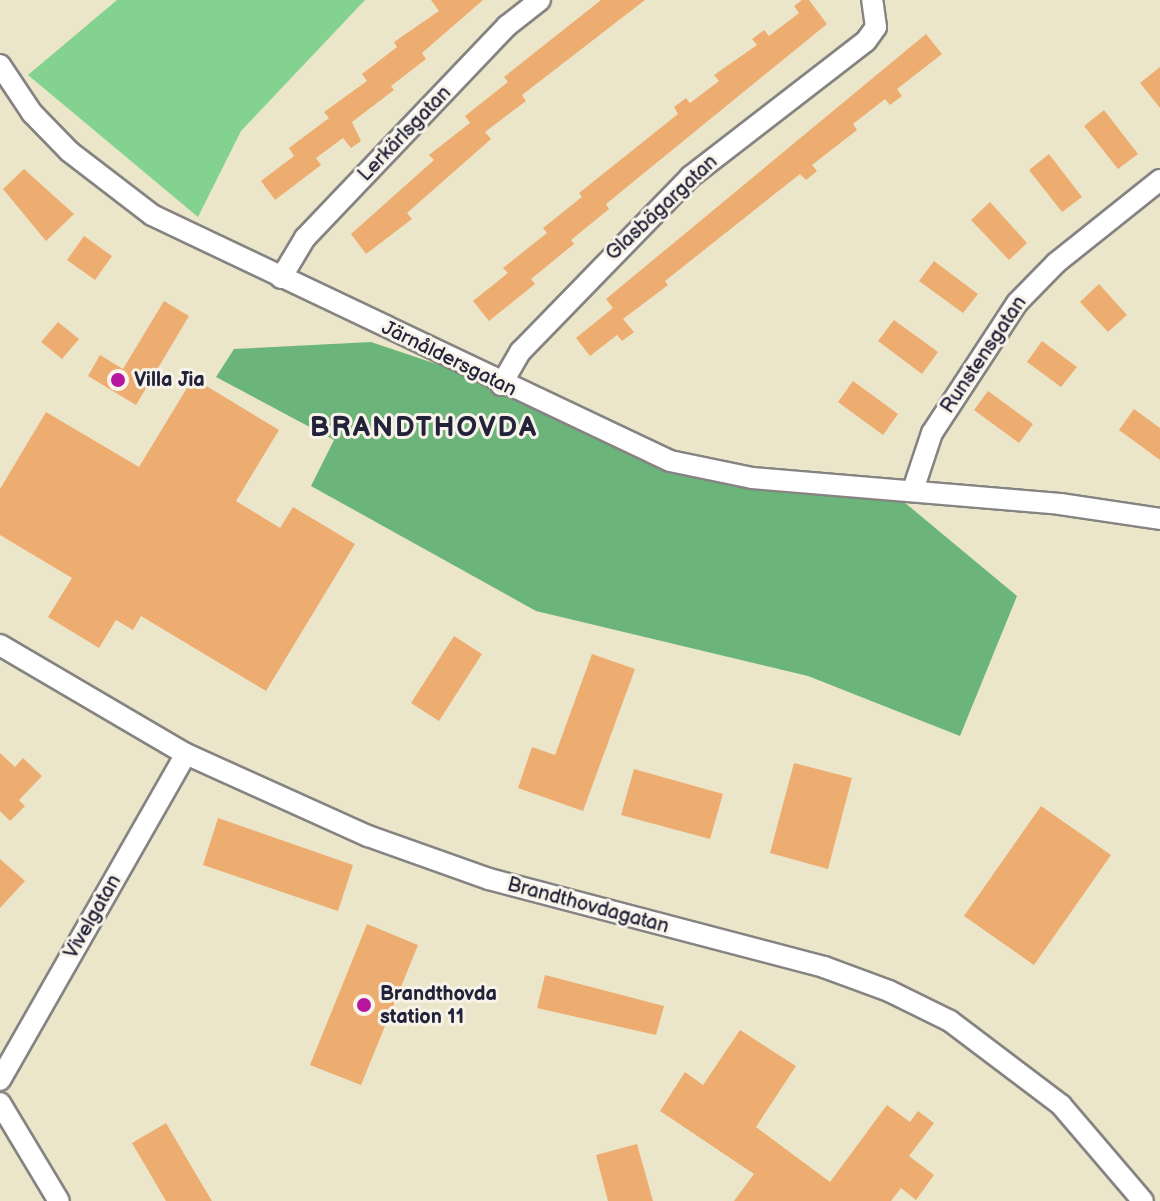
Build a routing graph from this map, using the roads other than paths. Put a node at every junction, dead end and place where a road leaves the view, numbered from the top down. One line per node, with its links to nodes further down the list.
1 (540, 0): 5 (street, Lerkärlsgatan)
2 (874, 9): 6 (street, Glasbägargatan)
3 (0, 65): 5 (street, Järnåldersgatan)
4 (1160, 180): 7 (street, Runstensgatan)
5 (281, 278): 6 (street, Järnåldersgatan)
6 (501, 385): 7 (street, Järnåldersgatan)
7 (913, 490): 8 (street, Järnåldersgatan)
8 (1160, 519)
9 (0, 645): 10 (street, Brandthovdagatan)
10 (186, 754): 11 (street, Vivelgatan); 14 (street, Brandthovdagatan)
11 (0, 1080)
12 (0, 1103): 13 (street)
13 (59, 1201)
14 (1143, 1201)

